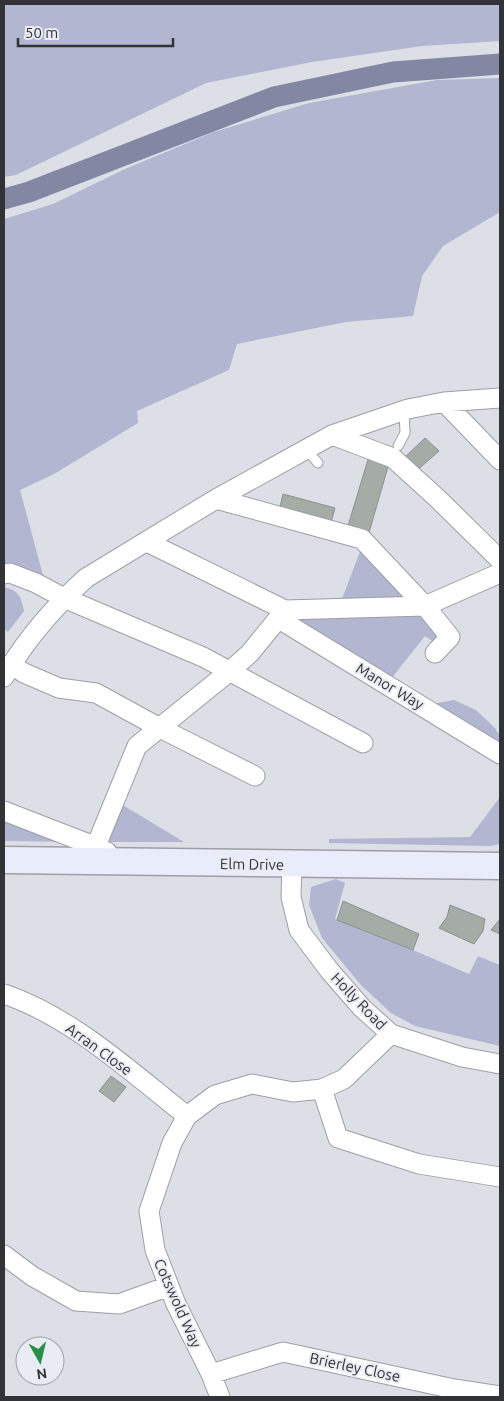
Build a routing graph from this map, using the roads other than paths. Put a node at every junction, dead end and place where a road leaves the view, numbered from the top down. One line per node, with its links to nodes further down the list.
1 (500, 398): 2 (street)
2 (444, 402): 3 (street); 6 (street)
3 (404, 411): 4 (street); 5 (lane)
4 (332, 435): 7 (street); 9 (street)
5 (398, 446)
6 (500, 460)
7 (216, 499): 8 (street); 13 (street)
8 (146, 542): 12 (street); 14 (street, Manor Way)
9 (500, 560)
10 (500, 572): 13 (street, Manor Way)
11 (4, 574): 12 (street)
12 (64, 598): 16 (street); 17 (street)
13 (425, 606): 14 (street, Manor Way); 15 (street)
14 (282, 615): 17 (street); 20 (street, Manor Way)
15 (435, 653)
16 (8, 670): 18 (street)
17 (230, 671): 18 (street); 19 (street)
18 (160, 728): 21 (street); 23 (street)
19 (362, 743)
20 (500, 754)
21 (255, 776)
22 (4, 811): 23 (street)
23 (96, 846): 25 (street)
24 (4, 860): 25 (street, Elm Drive)
25 (123, 860): 26 (street, Elm Drive)
26 (292, 864): 27 (street, Elm Drive); 29 (street, Holly Road)
27 (500, 866)
28 (4, 994): 32 (street, Arran Close)
29 (391, 1034): 30 (street, Holly Road); 31 (street, Cotswold Way)
30 (500, 1064)
31 (322, 1089): 32 (street, Cotswold Way); 33 (street)
32 (187, 1116): 35 (street, Cotswold Way)
33 (500, 1176)
34 (4, 1256): 35 (street)
35 (169, 1286): 36 (street, Cotswold Way)
36 (211, 1374): 37 (street, Brierley Close); 38 (street, Cotswold Way)
37 (500, 1396)
38 (220, 1397)

